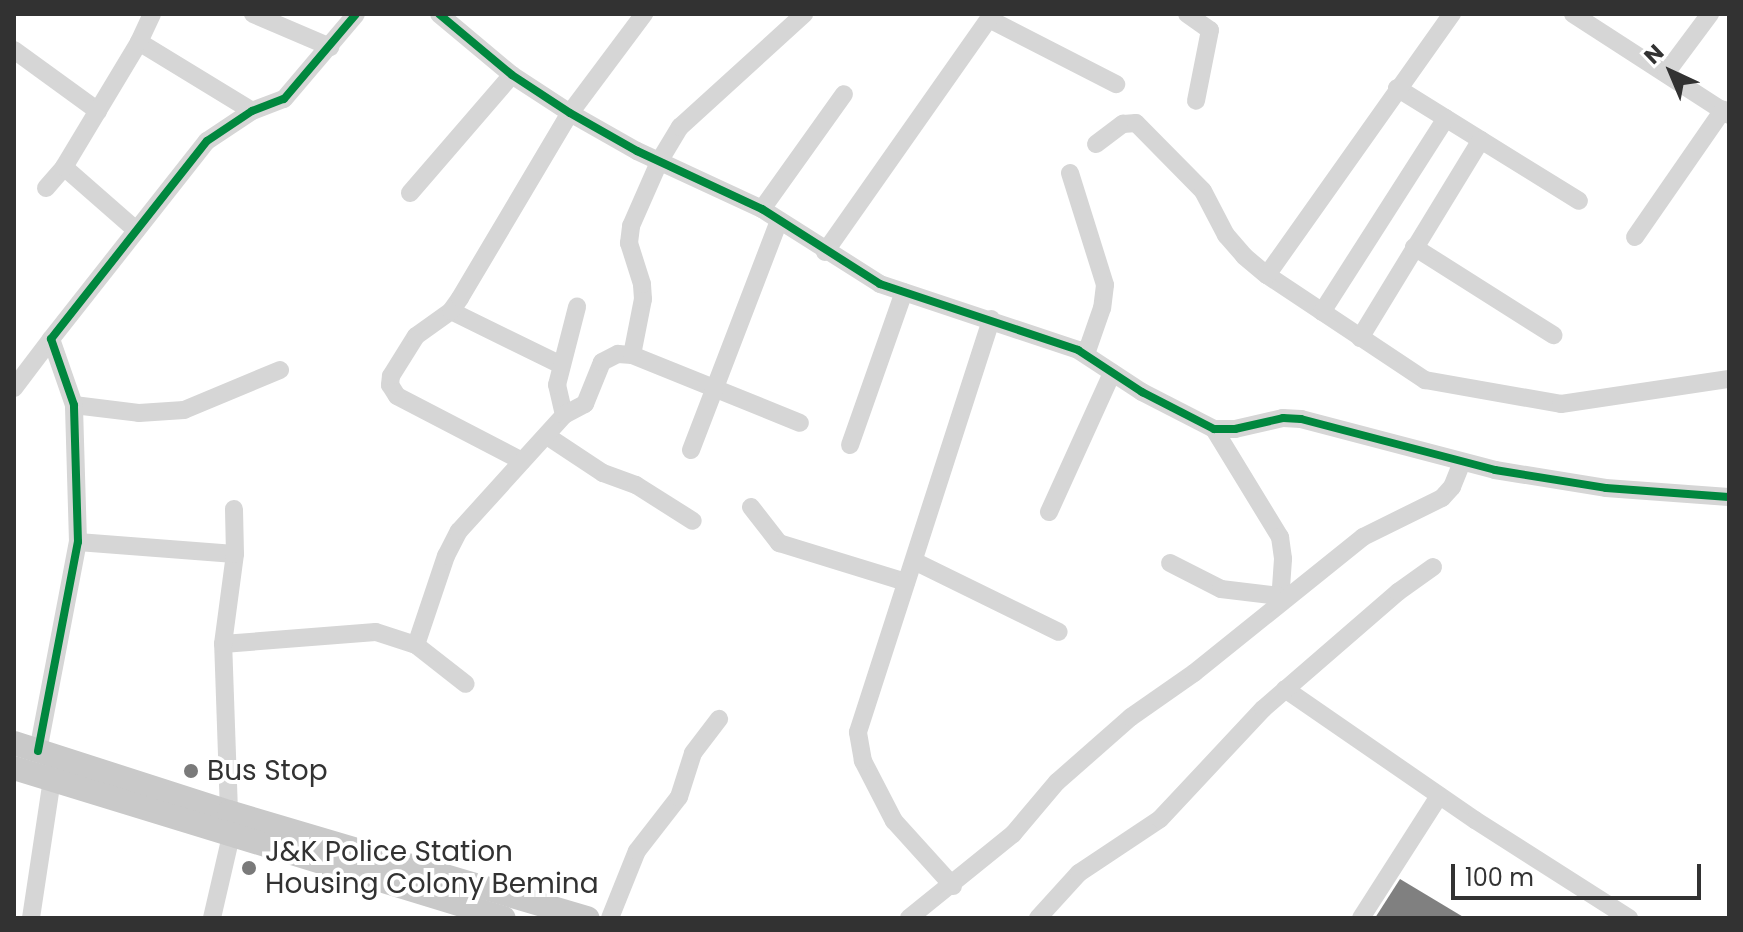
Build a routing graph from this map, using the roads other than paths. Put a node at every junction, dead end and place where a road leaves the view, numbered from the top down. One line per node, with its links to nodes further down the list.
1 (152, 14): 12 (street)
2 (253, 14): 13 (street)
3 (356, 14): 13 (street)
4 (439, 14): 16 (street)
5 (644, 14): 24 (street)
6 (804, 14): 28 (street)
7 (1187, 14): 20 (street)
8 (1452, 14): 18 (street)
9 (1573, 14): 15 (street)
10 (1710, 14): 15 (street)
11 (991, 16): 17 (street); 39 (street)
12 (139, 42): 21 (street); 22 (street)
13 (330, 47): 22 (street)
14 (14, 50): 21 (street)
15 (1666, 73): 23 (street)
16 (512, 75): 24 (street); 32 (street)
17 (1116, 84)
18 (1397, 88): 25 (street); 40 (street)
19 (844, 94): 34 (street)
20 (1196, 101)
21 (98, 111): 29 (street)
22 (252, 111): 36 (street)
23 (1726, 112): 37 (street)
24 (570, 113): 28 (street); 43 (street)
25 (1446, 118): 26 (street); 44 (street)
26 (1481, 140): 33 (street); 38 (street)
27 (1096, 144): 40 (street)
28 (660, 160): 34 (street); 50 (street)
29 (64, 167): 31 (street); 36 (street)
30 (1070, 173): 49 (street)
31 (46, 188)
32 (410, 193)
33 (1579, 201)
34 (762, 209): 35 (street)
35 (779, 221): 39 (street); 56 (street)
36 (136, 230): 48 (street)
37 (1635, 237)
38 (1414, 247): 46 (street); 47 (street)
39 (825, 252): 41 (street)
40 (1267, 275): 44 (street)
41 (904, 292): 45 (street); 62 (street)
42 (577, 307): 51 (street)
43 (451, 311): 51 (street); 64 (street)
44 (1322, 312): 47 (street)
45 (991, 319): 49 (street); 73 (street)
46 (1553, 335)
47 (1360, 338): 54 (street)
48 (51, 339): 55 (street); 57 (street)
49 (1086, 354): 53 (street)
50 (632, 355): 56 (street); 58 (street)
51 (561, 365): 58 (street)
52 (280, 370): 57 (street)
53 (1112, 373): 60 (street); 69 (street)
54 (1729, 379)
55 (14, 388)
56 (713, 391): 59 (street); 63 (street)
57 (74, 405): 71 (street)
58 (564, 415): 61 (street)
59 (800, 423)
60 (1214, 429): 65 (street); 77 (street)
61 (547, 436): 64 (street); 70 (street)
62 (850, 445)
63 (691, 450)
64 (522, 461): 80 (street)
65 (1462, 462): 66 (street); 77 (street)
66 (1729, 497)
67 (751, 507): 76 (street)
68 (234, 509): 72 (street)
69 (1049, 512)
70 (693, 521)
71 (78, 542): 72 (street); 85 (street)
72 (235, 554): 79 (street)
73 (914, 561): 76 (street); 78 (street)
74 (1170, 563): 77 (street)
75 (1433, 567): 82 (street)
76 (906, 582): 91 (street)
77 (1280, 599): 91 (street)
78 (1059, 632)
79 (223, 644): 80 (street); 89 (street)
80 (416, 645): 81 (street)
81 (466, 684)
82 (1285, 689): 88 (street); 98 (street)
83 (719, 719): 96 (street)
84 (14, 743): 85 (main road)
85 (38, 751): 89 (main road)
86 (14, 768): 87 (main road)
87 (52, 779): 90 (main road); 92 (street)
88 (1439, 796): 99 (street); 100 (street)
89 (229, 812): 95 (main road)
90 (231, 836): 93 (street); 94 (main road)
91 (953, 886): 97 (street)
92 (31, 918)
93 (212, 918)
94 (504, 918)
95 (588, 918)
96 (610, 918)
97 (909, 918)
98 (1038, 918)
99 (1361, 918)
100 (1629, 918)

